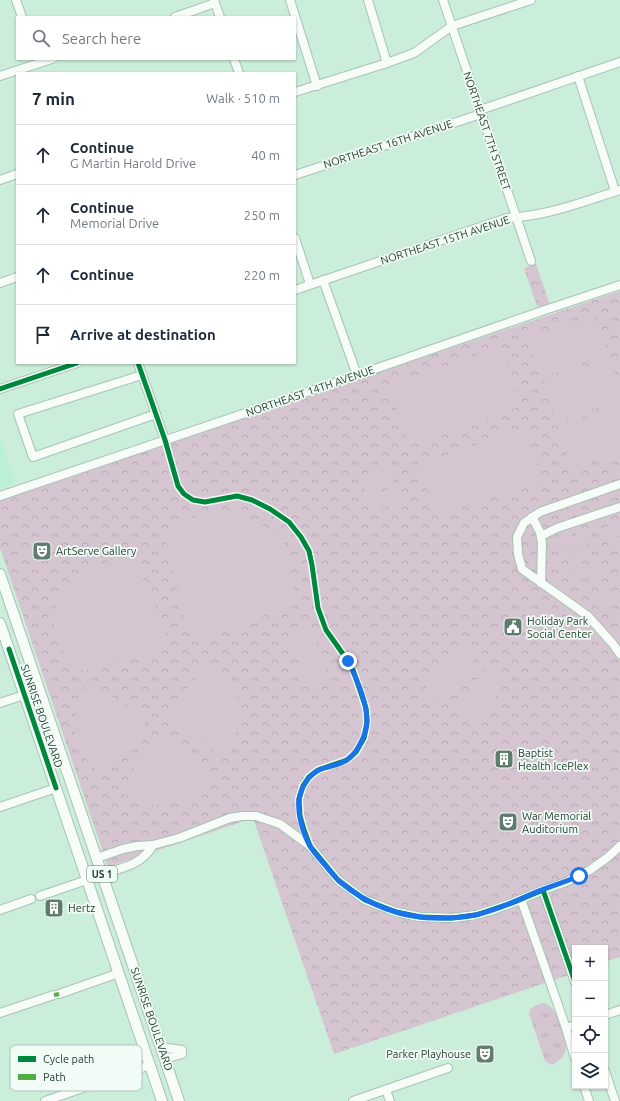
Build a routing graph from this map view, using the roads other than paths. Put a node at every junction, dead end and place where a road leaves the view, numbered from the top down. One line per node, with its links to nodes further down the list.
1 (16, 0): 7 (street)
2 (290, 0): 10 (street)
3 (368, 0): 17 (street)
4 (443, 0): 12 (street, NORTHEAST 7TH STREET)
5 (531, 0): 12 (street)
6 (214, 2): 8 (street); 9 (street)
7 (22, 16)
8 (178, 16)
9 (220, 16)
10 (295, 16)
11 (296, 19): 22 (street)
12 (452, 26): 17 (street); 24 (street, NORTHEAST 7TH STREET)
13 (47, 60): 15 (street)
14 (234, 60): 19 (street)
15 (37, 62): 18 (street); 20 (street)
16 (620, 62): 21 (street, NORTHEAST 16TH AVENUE)
17 (387, 63): 22 (street)
18 (41, 72)
19 (239, 72)
20 (0, 76)
21 (578, 76): 24 (street, NORTHEAST 16TH AVENUE); 28 (street)
22 (317, 86): 23 (street)
23 (296, 92)
24 (480, 112): 26 (street, NORTHEAST 16TH AVENUE); 29 (street, NORTHEAST 7TH STREET)
25 (16, 174): 27 (street)
26 (296, 175)
27 (0, 180)
28 (618, 190): 29 (street, NORTHEAST 15TH AVENUE)
29 (516, 217): 31 (street, NORTHEAST 7TH STREET); 33 (street, NORTHEAST 15TH AVENUE)
30 (296, 241): 35 (street)
31 (531, 261)
32 (16, 277): 34 (street)
33 (324, 280): 35 (street, NORTHEAST 15TH AVENUE); 41 (street)
34 (0, 283)
35 (310, 284): 37 (street, NORTHEAST 15TH AVENUE)
36 (620, 285): 41 (street, NORTHEAST 14TH AVENUE)
37 (296, 290)
38 (74, 364): 42 (street)
39 (138, 364): 40 (street)
40 (142, 375): 43 (street); 43 (street)
41 (357, 375): 44 (street, NORTHEAST 14TH AVENUE)
42 (0, 389)
43 (156, 414): 44 (street)
44 (165, 440): 46 (street, NORTHEAST 14TH AVENUE)
45 (620, 484): 48 (street)
46 (0, 496)
47 (620, 507): 49 (street)
48 (532, 517): 49 (street); 51 (street)
49 (541, 536): 50 (street)
50 (542, 567): 51 (street); 53 (street)
51 (525, 572): 53 (street)
52 (0, 574): 58 (main road, SUNRISE BOULEVARD / US 1)
53 (541, 583): 55 (street)
54 (0, 623): 56 (main road, SUNRISE BOULEVARD / US 1)
55 (620, 654)
56 (24, 695): 57 (street); 58 (main road); 59 (main road, SUNRISE BOULEVARD / US 1)
57 (0, 703)
58 (48, 713): 64 (main road, SUNRISE BOULEVARD / US 1)
59 (56, 788): 60 (street); 63 (main road, SUNRISE BOULEVARD / US 1)
60 (0, 807)
61 (153, 845): 64 (street); 65 (street); 70 (street)
62 (620, 846): 67 (street)
63 (79, 856): 65 (main road); 66 (main road, SUNRISE BOULEVARD / US 1)
64 (96, 858): 65 (main road, SUNRISE BOULEVARD / US 1)
65 (102, 874): 73 (main road, SUNRISE BOULEVARD / US 1)
66 (87, 880): 68 (street); 72 (main road, SUNRISE BOULEVARD / US 1)
67 (542, 890): 70 (street); 75 (street)
68 (40, 896)
69 (31, 899): 71 (street)
70 (521, 899): 80 (street)
71 (0, 910)
72 (112, 952): 73 (main road); 74 (main road, SUNRISE BOULEVARD / US 1)
73 (134, 967): 81 (main road, SUNRISE BOULEVARD / US 1)
74 (119, 973): 77 (street); 84 (main road, SUNRISE BOULEVARD / US 1)
75 (575, 981)
76 (620, 1010): 78 (street)
77 (0, 1013)
78 (608, 1014)
79 (572, 1026): 80 (street)
80 (566, 1028): 82 (street)
81 (161, 1047): 83 (main road, SUNRISE BOULEVARD / US 1); 83 (street)
82 (574, 1053)
83 (165, 1059): 93 (main road, SUNRISE BOULEVARD / US 1)
84 (150, 1065): 85 (street); 91 (main road, SUNRISE BOULEVARD / US 1)
85 (142, 1068)
86 (448, 1068): 89 (street)
87 (608, 1080): 97 (street)
88 (585, 1089): 96 (street)
89 (386, 1090): 94 (street); 95 (street)
90 (74, 1091): 92 (street)
91 (162, 1099)
92 (45, 1101)
93 (180, 1101)
94 (353, 1101)
95 (390, 1101)
96 (589, 1101)
97 (615, 1101)

